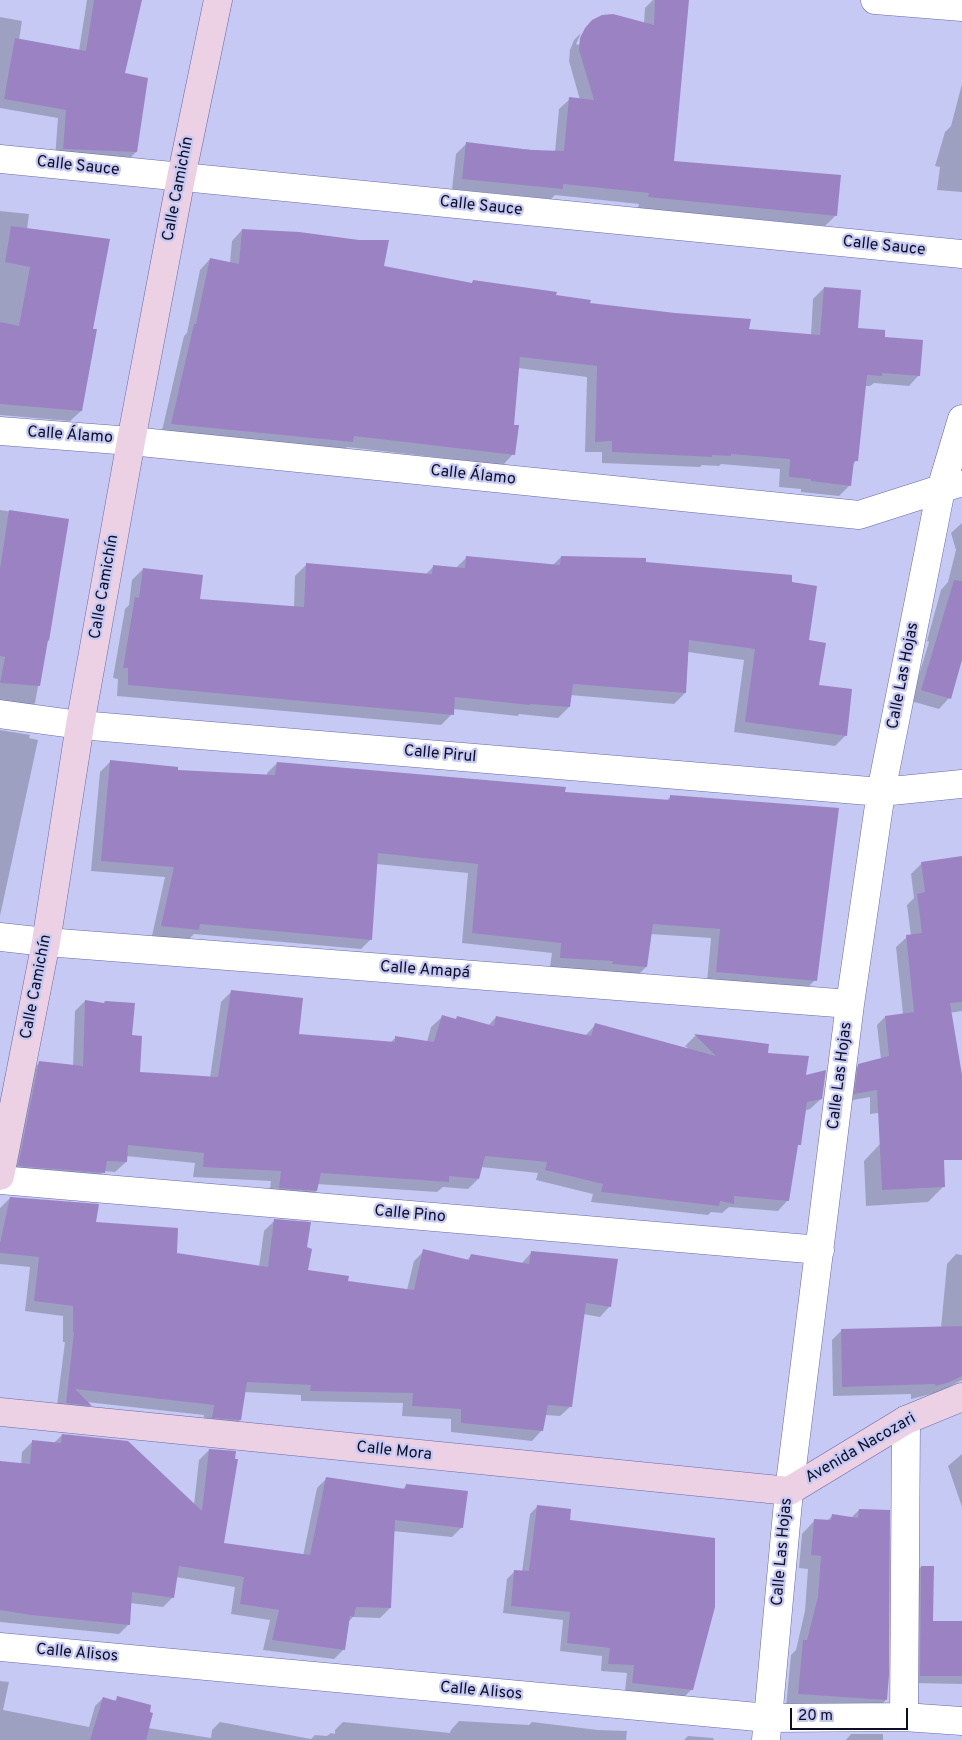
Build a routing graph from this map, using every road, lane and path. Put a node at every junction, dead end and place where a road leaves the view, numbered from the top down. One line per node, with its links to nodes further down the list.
1 (218, 0): 5 (street, Calle Camichín)
2 (875, 0): 3 (street)
3 (962, 7)
4 (0, 159): 5 (street, Calle Sauce)
5 (181, 178): 6 (street, Calle Sauce); 9 (street, Calle Camichín)
6 (962, 254)
7 (962, 420): 10 (street, Calle Las Hojas)
8 (0, 431): 9 (street, Calle Álamo)
9 (132, 441): 10 (street, Calle Álamo); 12 (street, Calle Camichín)
10 (952, 486): 14 (street, Calle Las Hojas)
11 (0, 714): 12 (street, Calle Pirul)
12 (80, 724): 14 (street, Calle Pirul); 16 (street, Calle Camichín)
13 (962, 784): 14 (street, Calle Pirul)
14 (881, 792): 17 (street, Calle Las Hojas)
15 (0, 937): 16 (street, Calle Amapá)
16 (46, 942): 17 (street, Calle Amapá); 18 (street, Calle Camichín)
17 (850, 1004): 19 (street, Calle Las Hojas)
18 (0, 1178): 19 (street, Calle Pino)
19 (820, 1250): 23 (street, Calle Las Hojas)
20 (962, 1397): 22 (street, Avenida Nacozari)
21 (0, 1412): 23 (street, Calle Mora)
22 (906, 1420): 23 (street, Avenida Nacozari); 25 (street)
23 (789, 1491): 27 (street, Calle Las Hojas)
24 (0, 1647): 27 (street, Calle Alisos)
25 (904, 1717): 26 (street, Calle Alisos); 27 (street, Calle Alisos)
26 (962, 1721)
27 (767, 1729)

